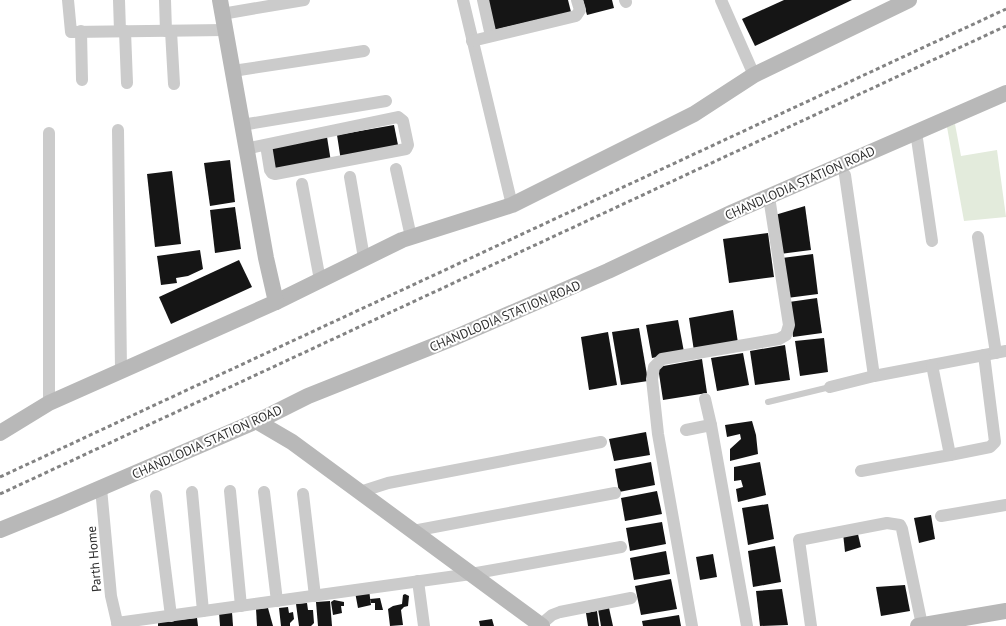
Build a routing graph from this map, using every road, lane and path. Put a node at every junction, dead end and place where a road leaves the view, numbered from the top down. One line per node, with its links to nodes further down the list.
1 (68, 0): 12 (street)
2 (119, 0): 13 (street)
3 (165, 0): 14 (street)
4 (304, 0): 10 (street)
5 (463, 0): 16 (street)
6 (483, 0): 15 (street)
7 (577, 0): 15 (street)
8 (721, 0): 19 (street)
9 (909, 0): 19 (street)
10 (221, 7): 11 (street)
11 (225, 30): 14 (street); 18 (street)
12 (81, 31): 13 (street); 20 (street)
13 (122, 31): 14 (street); 21 (street)
14 (169, 31): 22 (street)
15 (491, 36): 16 (street)
16 (472, 41): 36 (street)
17 (364, 50): 18 (street)
18 (232, 71): 25 (street)
19 (754, 75): 36 (street)
20 (82, 80)
21 (127, 83)
22 (174, 84)
23 (1006, 93): 27 (street, CHANDLODIA STATION ROAD)
24 (386, 101): 25 (street)
25 (242, 125): 30 (street)
26 (118, 130): 46 (street)
27 (916, 132): 35 (street, CHANDLODIA STATION ROAD); 39 (street)
28 (49, 133): 50 (street)
29 (266, 145): 29 (street); 30 (street)
30 (246, 149): 42 (street)
31 (396, 169): 37 (street)
32 (845, 175): 47 (street)
33 (350, 177): 40 (street)
34 (302, 184): 41 (street)
35 (769, 196): 52 (street, CHANDLODIA STATION ROAD); 84 (street)
36 (512, 205): 37 (street)
37 (411, 237): 40 (street)
38 (978, 237): 43 (street)
39 (932, 241)
40 (364, 258): 41 (street)
41 (320, 280): 42 (street)
42 (276, 302): 46 (street)
43 (1001, 352): 44 (street)
44 (984, 355): 45 (street); 57 (street)
45 (932, 365): 47 (street); 57 (street)
46 (121, 370): 50 (street)
47 (874, 376): 48 (street)
48 (830, 387): 51 (lane)
49 (706, 399): 53 (street)
50 (49, 402): 55 (street)
51 (768, 402)
52 (256, 421): 59 (street, CHANDLODIA STATION ROAD); 63 (street)
53 (711, 425): 54 (street); 85 (street)
54 (686, 430)
55 (0, 433)
56 (601, 442): 63 (street)
57 (950, 455): 58 (street)
58 (861, 471)
59 (101, 488): 69 (street, CHANDLODIA STATION ROAD); 81 (street, Parth Home)
60 (230, 491): 77 (street)
61 (192, 492): 78 (street)
62 (264, 492): 76 (street)
63 (360, 492): 70 (street)
64 (614, 493): 70 (street)
65 (303, 494): 74 (street)
66 (156, 496): 80 (street)
67 (1006, 505): 68 (street)
68 (941, 516)
69 (0, 530)
70 (414, 532): 72 (street)
71 (621, 547): 72 (street)
72 (471, 574): 73 (street); 83 (street)
73 (418, 581): 74 (street); 82 (street)
74 (315, 596): 76 (street)
75 (631, 598): 83 (street)
76 (277, 601): 77 (street)
77 (241, 606): 78 (street)
78 (203, 611): 80 (street)
79 (1006, 611): 87 (street)
80 (170, 616): 81 (street)
81 (118, 624)
82 (424, 626)
83 (540, 626)
84 (692, 626)
85 (747, 626)
86 (811, 626): 87 (street)
87 (920, 626)

